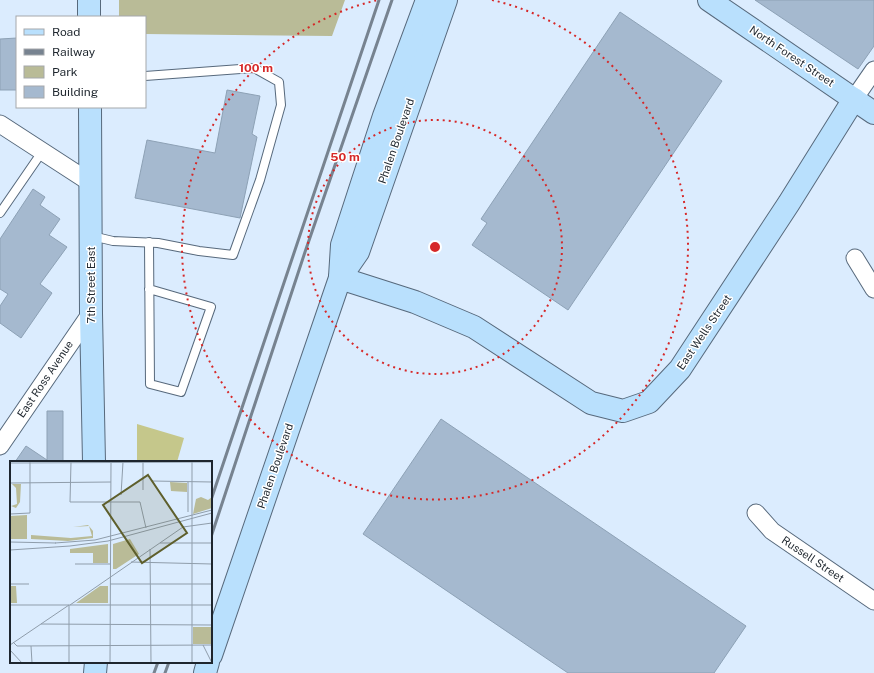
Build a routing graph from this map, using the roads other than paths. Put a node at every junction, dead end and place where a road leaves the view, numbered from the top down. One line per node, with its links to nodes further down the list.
1 (89, 0): 5 (street)
2 (428, 0): 18 (street, Phalen Boulevard)
3 (446, 0): 18 (street, Phalen Boulevard)
4 (709, 0): 8 (street, North Forest Street)
5 (89, 16)
6 (874, 70): 8 (street, East Wells Street)
7 (146, 76): 16 (lane)
8 (854, 99): 10 (street, North Forest Street); 18 (street, East Wells Street)
9 (90, 108): 13 (street, 7th Street East)
10 (874, 113)
11 (0, 124): 12 (street)
12 (42, 152): 13 (street); 14 (lane)
13 (91, 183): 15 (street, 7th Street East)
14 (0, 213)
15 (91, 235): 16 (lane); 21 (street, 7th Street East)
16 (149, 242): 19 (lane)
17 (856, 258): 20 (street)
18 (340, 278): 26 (street, Phalen Boulevard)
19 (149, 289): 19 (lane)
20 (874, 289)
21 (91, 313): 22 (street, East Ross Avenue); 23 (street, 7th Street East)
22 (0, 446)
23 (94, 461)
24 (756, 513): 25 (street, Russell Street)
25 (874, 600)
26 (212, 651)
27 (96, 663): 29 (street)
28 (208, 663): 30 (street)
29 (95, 673)
30 (205, 673)

